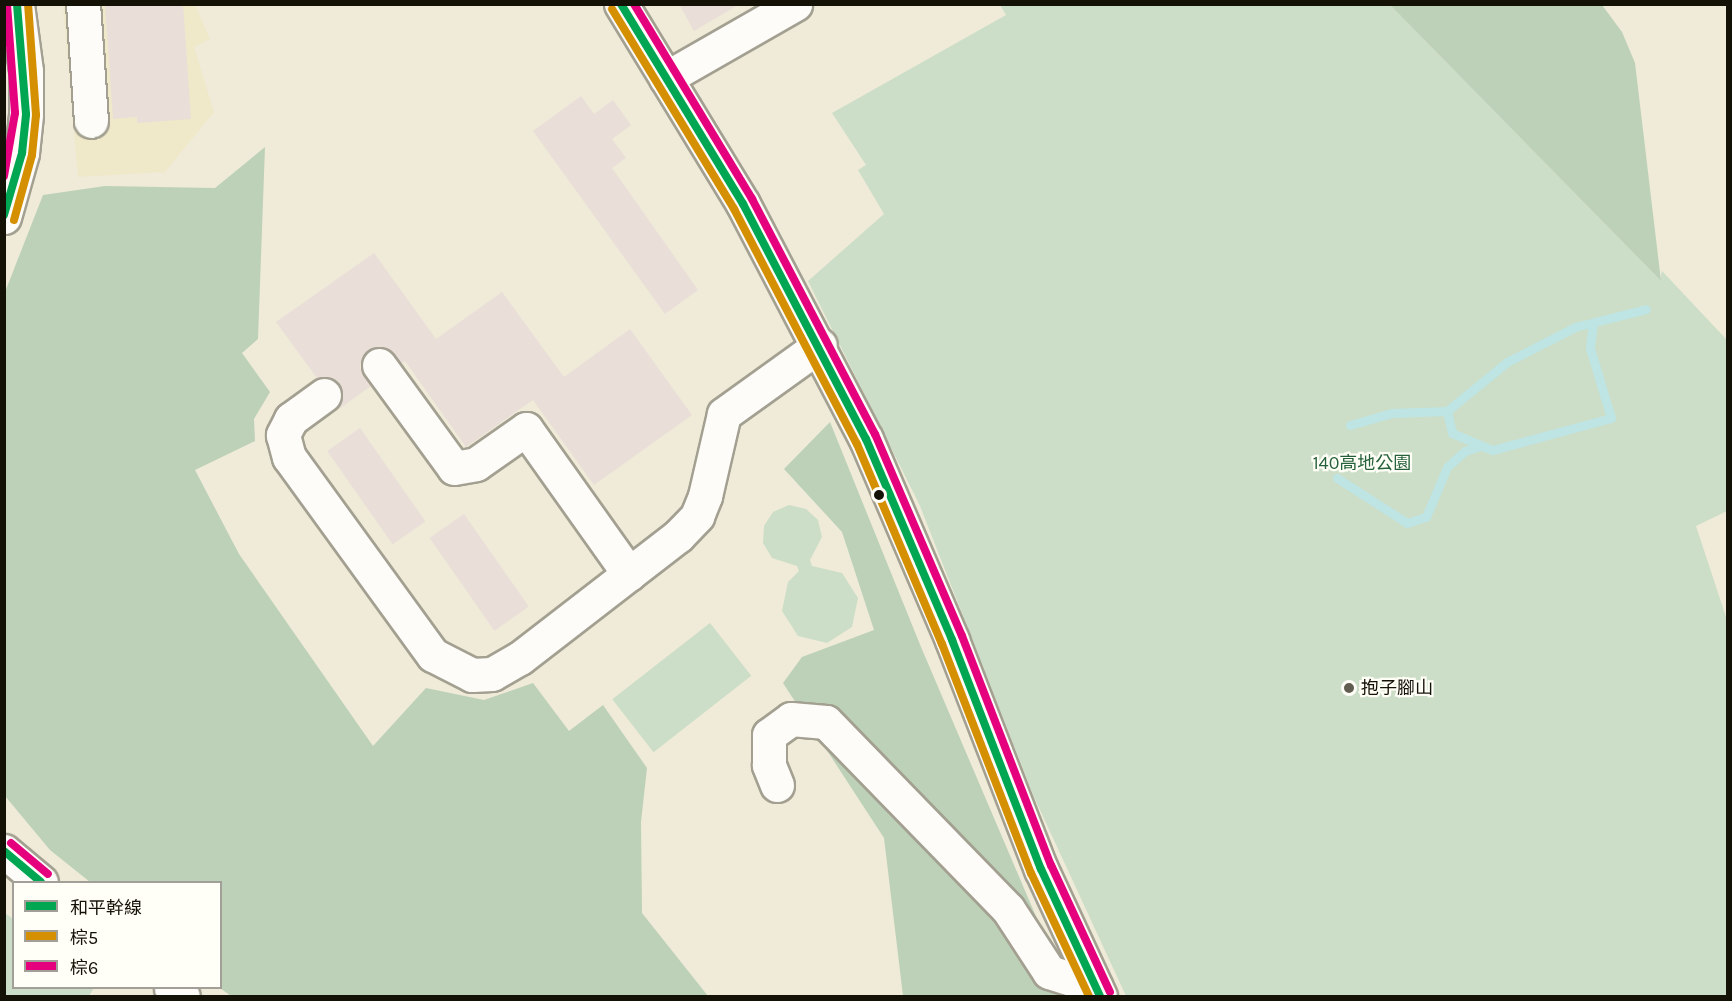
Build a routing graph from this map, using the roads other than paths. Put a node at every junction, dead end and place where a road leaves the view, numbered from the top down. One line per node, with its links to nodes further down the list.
1 (17, 4): 7 (street)
2 (82, 4): 6 (street)
3 (621, 4): 5 (street)
4 (795, 4): 5 (street)
5 (666, 78): 8 (street)
6 (91, 121)
7 (4, 217)
8 (820, 345): 11 (street); 15 (street)
9 (379, 365): 11 (street)
10 (324, 395): 11 (street)
11 (629, 574)
12 (777, 785): 15 (street)
13 (6, 855): 14 (street)
14 (40, 881)
15 (1098, 992)

